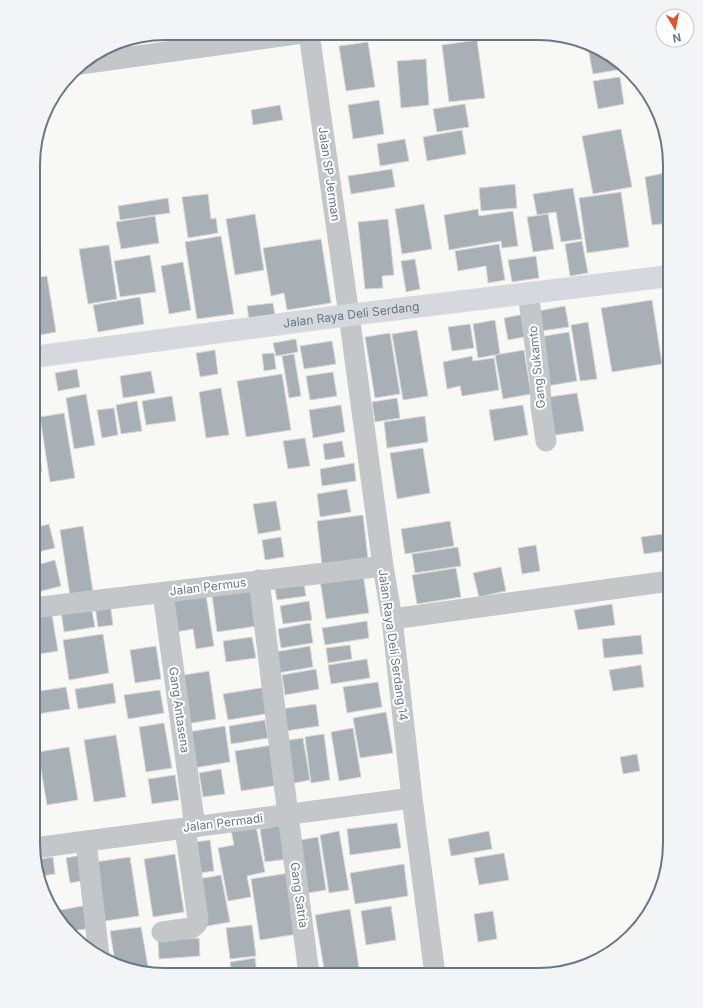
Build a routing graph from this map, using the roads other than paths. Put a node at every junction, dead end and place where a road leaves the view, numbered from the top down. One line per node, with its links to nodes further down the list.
1 (253, 40): 3 (street)
2 (310, 40): 6 (street, Jalan SP Jerman)
3 (94, 62)
4 (663, 277): 5 (main road, Jalan Raya Deli Serdang)
5 (528, 293): 6 (main road, Jalan Raya Deli Serdang); 8 (street, Gang Sukamto)
6 (349, 315): 7 (main road, Jalan Raya Deli Serdang); 9 (street, Jalan Raya Deli Serdang 14)
7 (40, 356)
8 (546, 441)
9 (383, 566): 10 (street, Jalan Permus); 14 (street, Jalan Raya Deli Serdang 14)
10 (260, 580): 12 (street, Jalan Permus); 16 (street, Gang Satria)
11 (663, 582): 14 (street)
12 (163, 593): 13 (street, Jalan Permus); 17 (street, Gang Antasena)
13 (40, 607)
14 (392, 620): 15 (street, Jalan Raya Deli Serdang 14)
15 (412, 798): 16 (street, Jalan Permadi); 23 (street, Jalan Raya Deli Serdang 14)
16 (288, 815): 17 (street, Jalan Permadi); 22 (street, Gang Satria)
17 (190, 828): 18 (street, Jalan Permadi); 20 (street, Gang Antasena)
18 (86, 841): 19 (street, Jalan Permadi); 21 (street)
19 (40, 847)
20 (162, 932)
21 (98, 949)
22 (309, 968)
23 (434, 968)

